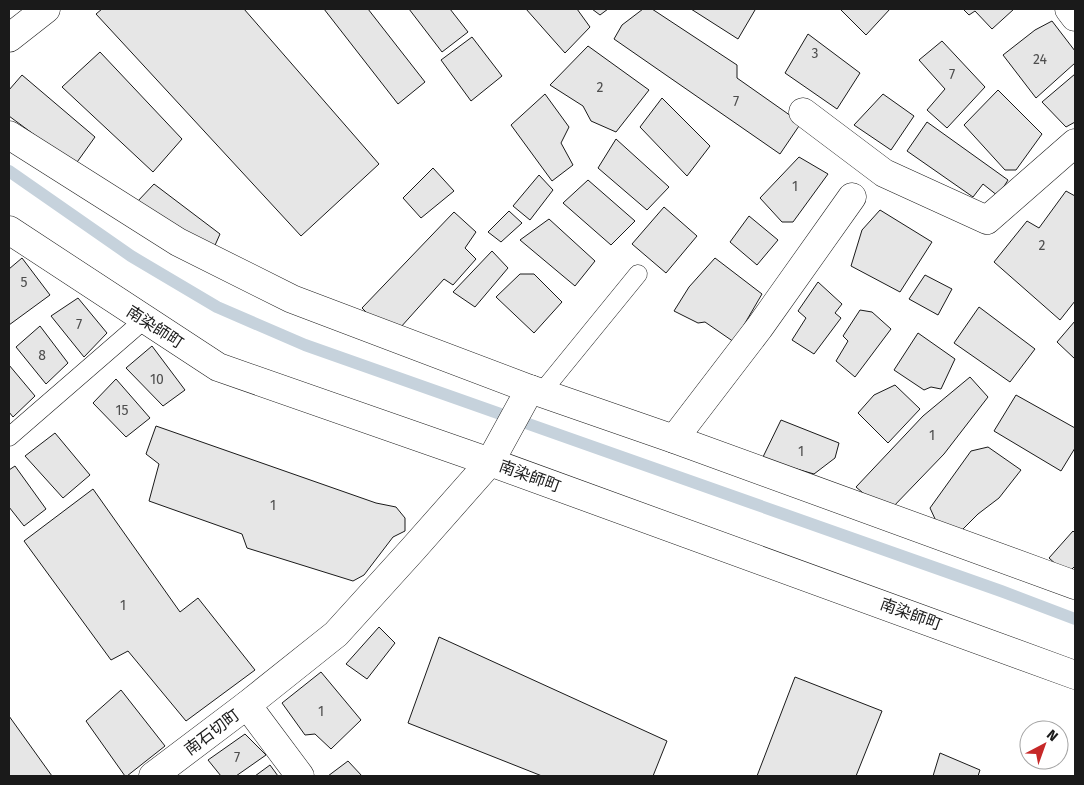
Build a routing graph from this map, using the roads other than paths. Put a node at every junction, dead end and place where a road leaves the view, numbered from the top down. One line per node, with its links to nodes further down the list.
1 (46, 9): 4 (street)
2 (1069, 9): 3 (street)
3 (1075, 17)
4 (9, 38)
5 (803, 112): 7 (street)
6 (9, 135): 12 (street)
7 (1075, 143)
8 (852, 197): 14 (street)
9 (9, 230): 11 (street, 南染師町)
10 (638, 274): 12 (lane)
11 (144, 320): 13 (lane); 15 (street, 南染師町)
12 (531, 395): 14 (street); 15 (street, 南石切町)
13 (9, 437)
14 (674, 439): 16 (street)
15 (493, 456): 17 (street, 南染師町); 18 (street, 南石切町)
16 (1075, 585)
17 (1075, 675)
18 (247, 705): 19 (street, 南石切町); 20 (street)
19 (153, 776)
20 (300, 776)

